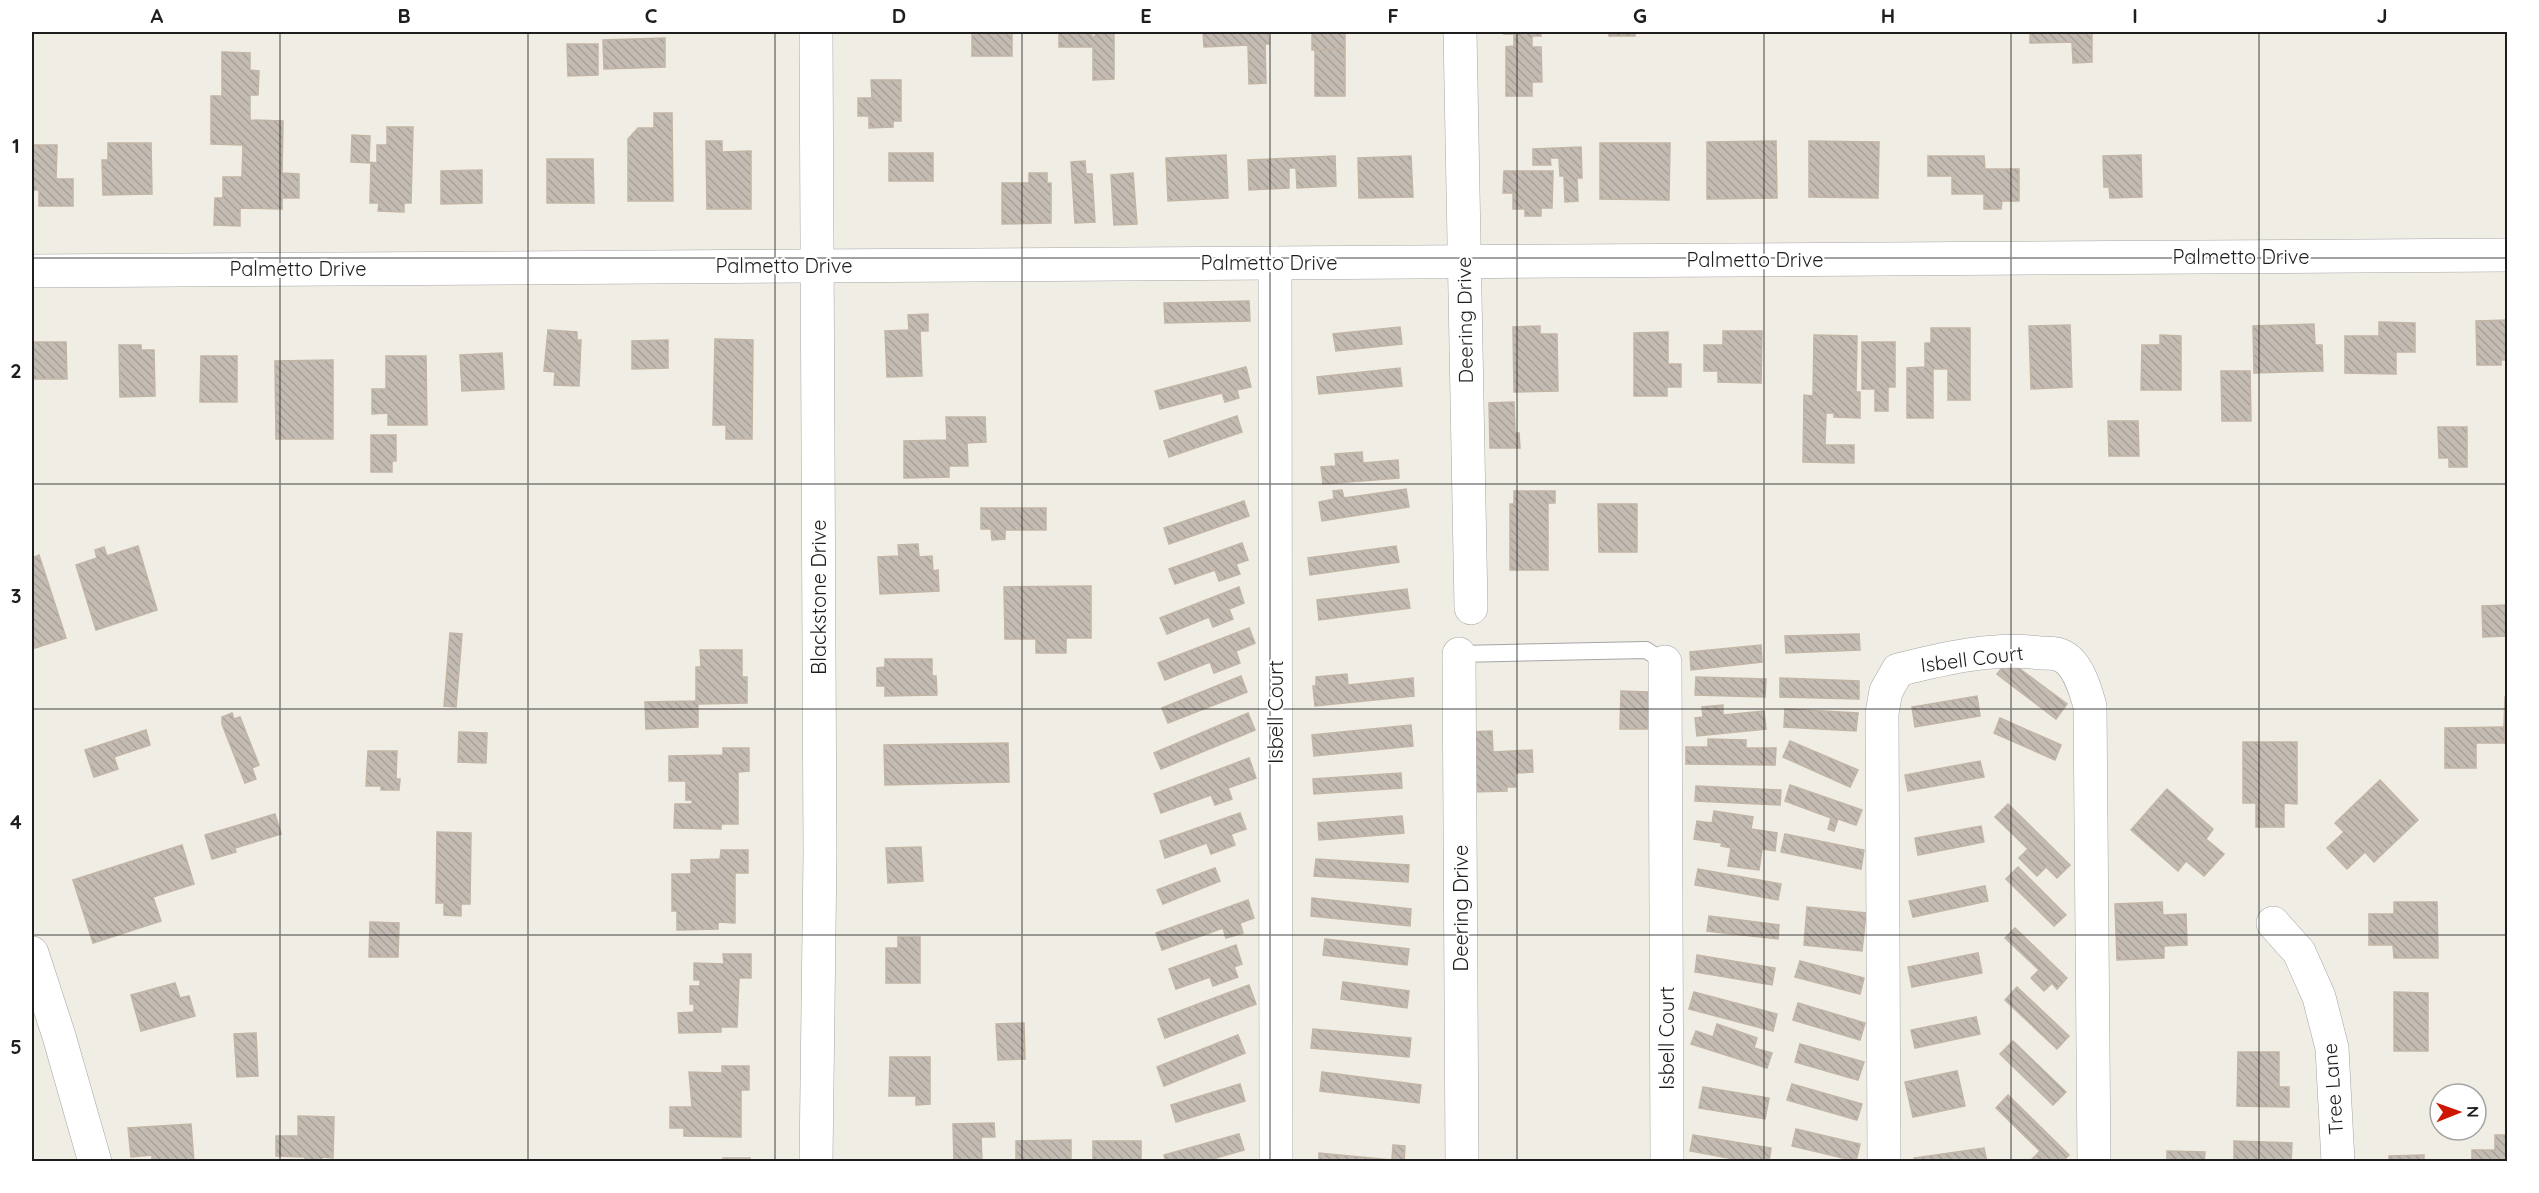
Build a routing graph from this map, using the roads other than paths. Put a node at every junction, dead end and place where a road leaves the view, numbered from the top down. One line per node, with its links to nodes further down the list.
1 (816, 32): 6 (street, Blackstone Drive)
2 (1460, 32): 4 (street, Deering Drive)
3 (2508, 255): 4 (street, Palmetto Drive)
4 (1463, 262): 5 (street, Palmetto Drive); 8 (street, Deering Drive)
5 (1275, 263): 6 (street, Palmetto Drive); 15 (street, Isbell Court)
6 (818, 266): 7 (street, Palmetto Drive); 14 (street, Blackstone Drive)
7 (32, 271)
8 (1471, 608)
9 (1459, 654): 10 (lane); 16 (street, Deering Drive)
10 (1665, 662): 17 (street, Isbell Court)
11 (2273, 922): 20 (street, Tree Lane)
12 (32, 953): 13 (street)
13 (95, 1161)
14 (816, 1161)
15 (1276, 1161)
16 (1462, 1161)
17 (1668, 1161)
18 (1884, 1161): 19 (street, Isbell Court)
19 (2094, 1161)
20 (2338, 1161)

